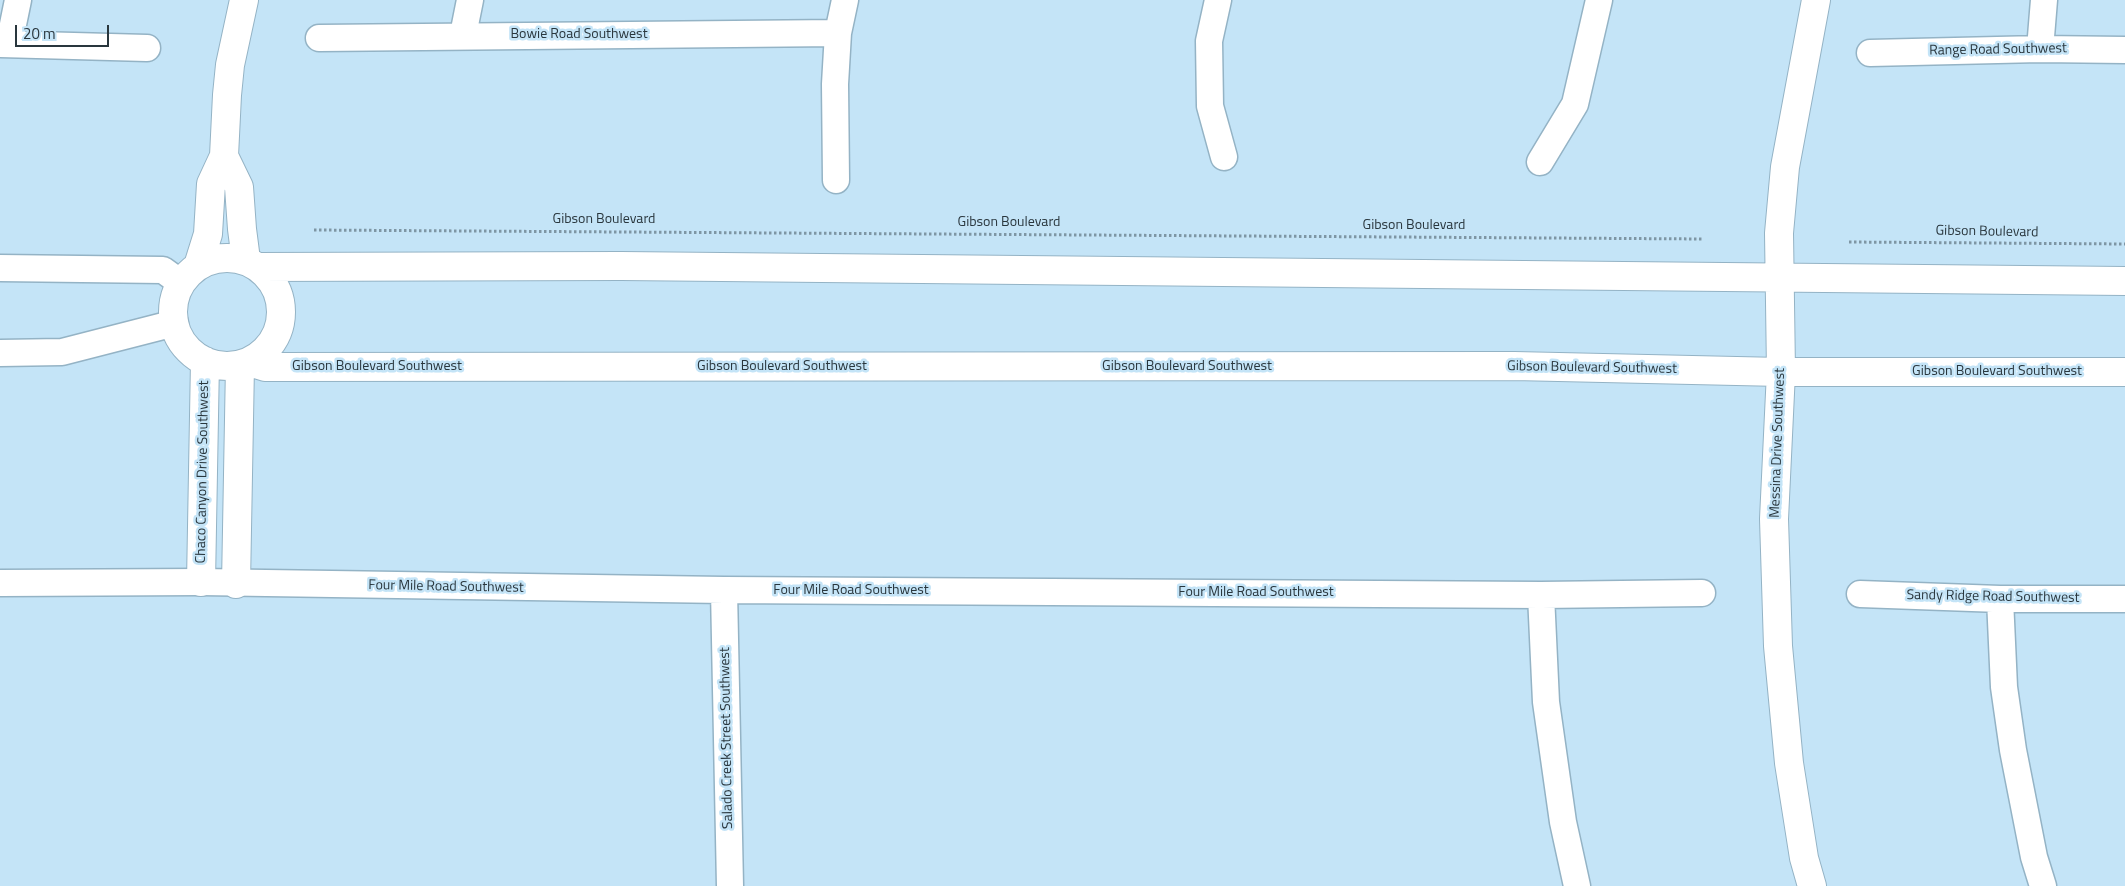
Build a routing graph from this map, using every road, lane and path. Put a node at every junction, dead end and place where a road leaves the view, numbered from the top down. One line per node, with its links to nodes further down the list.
1 (18, 0): 12 (street)
2 (244, 0): 17 (street)
3 (470, 0): 10 (street)
4 (845, 0): 9 (street)
5 (1218, 0): 18 (street)
6 (1598, 0): 19 (street)
7 (1816, 0): 28 (street, Messina Drive Southwest)
8 (2044, 0): 14 (street)
9 (838, 32): 10 (street, Bowie Road Southwest); 20 (street)
10 (463, 35): 11 (street, Bowie Road Southwest)
11 (319, 38)
12 (4, 44): 13 (street)
13 (147, 48)
14 (2040, 49): 15 (street, Range Road Southwest); 16 (street, Range Road Southwest)
15 (2125, 50)
16 (1870, 52)
17 (224, 156): 25 (street); 27 (street)
18 (1224, 157)
19 (1540, 162)
20 (836, 180)
21 (314, 230): 22 (path, Gibson Boulevard)
22 (1704, 240)
23 (1849, 242): 24 (path, Gibson Boulevard)
24 (2125, 244)
25 (251, 263): 27 (street); 28 (street); 33 (street)
26 (0, 268): 27 (street)
27 (189, 275): 30 (street)
28 (1780, 277): 29 (street); 34 (street, Messina Drive Southwest)
29 (2125, 281)
30 (175, 323): 31 (street); 32 (street)
31 (0, 352)
32 (205, 362): 33 (street); 36 (street, Chaco Canyon Drive Southwest)
33 (245, 364): 34 (street, Gibson Boulevard Southwest); 38 (street)
34 (1781, 372): 35 (street, Gibson Boulevard Southwest); 47 (street, Messina Drive Southwest)
35 (2125, 372)
36 (201, 582): 37 (street, Four Mile Road Southwest); 38 (street, Four Mile Road Southwest)
37 (0, 583)
38 (236, 584): 39 (street, Four Mile Road Southwest)
39 (724, 590): 42 (street, Four Mile Road Southwest); 45 (street, Salado Creek Street Southwest)
40 (1702, 593): 42 (street, Four Mile Road Southwest)
41 (1860, 594): 43 (street, Sandy Ridge Road Southwest)
42 (1541, 595): 46 (street)
43 (2000, 599): 44 (street, Sandy Ridge Road Southwest); 48 (street)
44 (2125, 599)
45 (730, 886)
46 (1577, 886)
47 (1812, 886)
48 (2043, 886)

